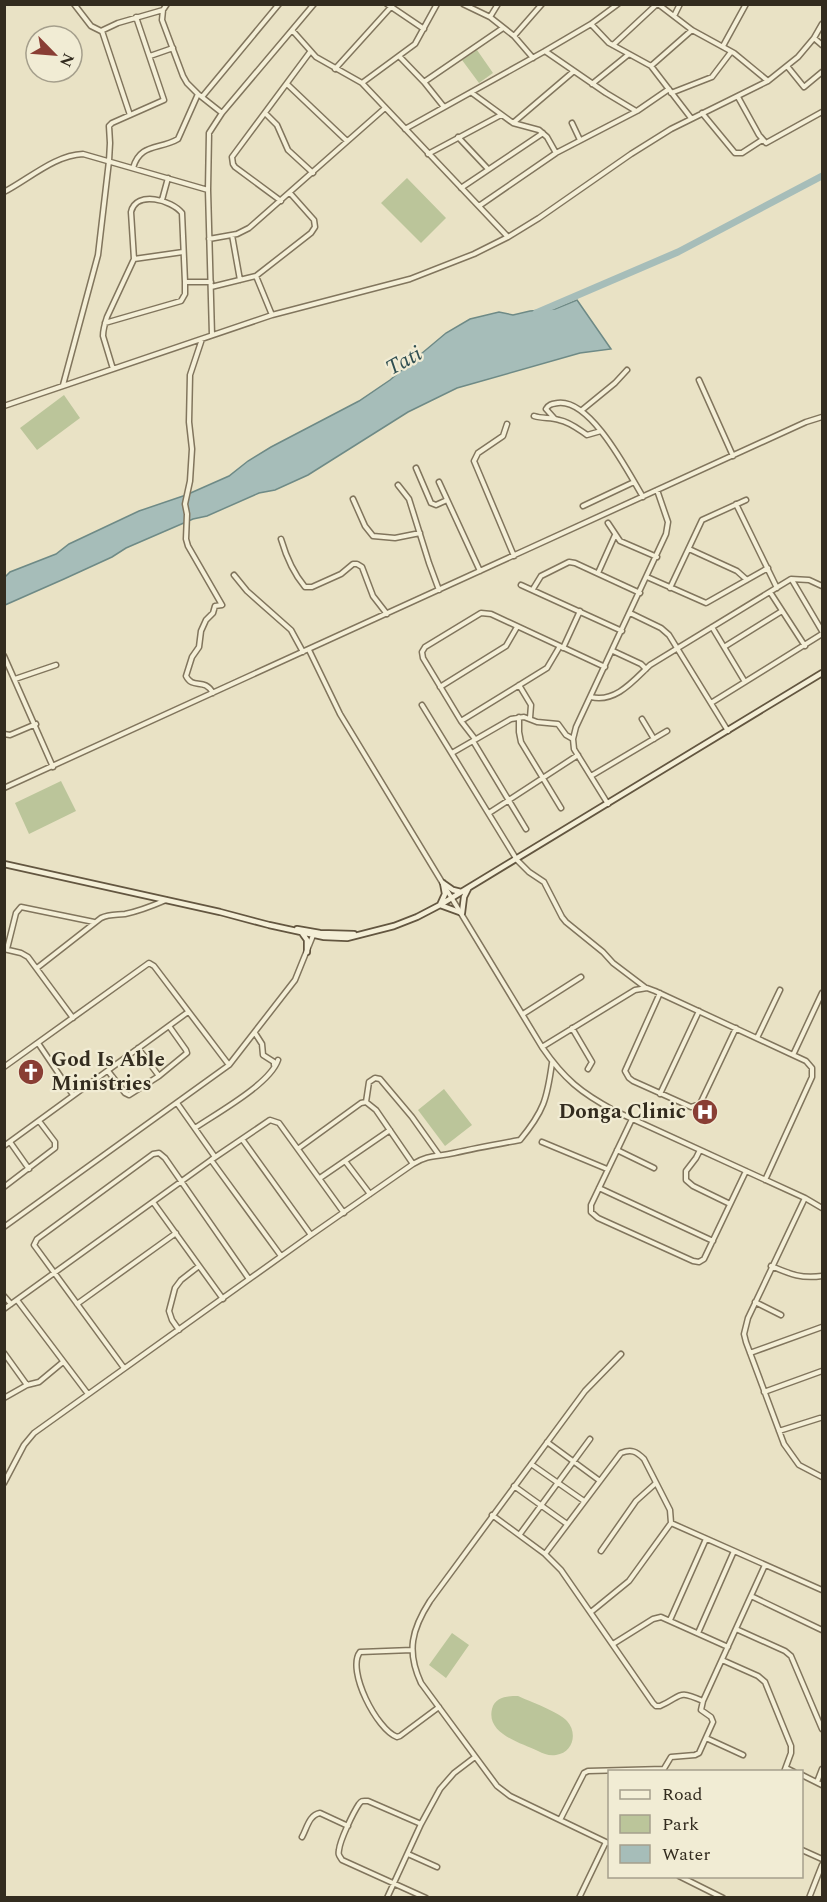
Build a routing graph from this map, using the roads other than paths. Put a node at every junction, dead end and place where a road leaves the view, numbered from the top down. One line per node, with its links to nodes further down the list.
1 (74, 4): 23 (street)
2 (167, 4): 15 (street)
3 (279, 4): 51 (street)
4 (305, 4): 13 (street)
5 (438, 4): 22 (street)
6 (463, 4): 18 (street)
7 (498, 4): 18 (street)
8 (542, 4): 26 (street)
9 (658, 4): 16 (street); 28 (street)
10 (680, 4): 16 (street)
11 (746, 4): 30 (street)
12 (617, 5): 19 (street)
13 (312, 6): 24 (street)
14 (389, 6): 22 (street); 41 (street)
15 (163, 10): 17 (street); 31 (street)
16 (674, 16): 25 (street)
17 (136, 17): 23 (street); 36 (street)
18 (490, 17): 21 (street)
19 (591, 24): 28 (street); 32 (street)
20 (822, 24): 27 (street)
21 (503, 28): 26 (street); 45 (street)
22 (424, 29): 37 (street)
23 (102, 30): 61 (street)
24 (292, 30): 34 (street); 57 (street)
25 (692, 30): 30 (street); 39 (street)
26 (514, 36): 38 (street)
27 (814, 38): 29 (street); 40 (street)
28 (613, 45): 35 (street)
29 (822, 45)
30 (723, 46): 33 (street)
31 (173, 48): 36 (street); 51 (street)
32 (545, 51): 38 (street); 42 (street)
33 (731, 51): 44 (street); 49 (street)
34 (310, 52): 41 (street); 47 (street)
35 (629, 54): 39 (street); 48 (street)
36 (150, 56): 61 (street)
37 (399, 56): 45 (street); 46 (street)
38 (533, 58): 50 (street)
39 (651, 66): 49 (street)
40 (787, 66): 43 (street); 44 (street)
41 (335, 69): 46 (street)
42 (574, 71): 48 (street); 63 (street)
43 (822, 72)
44 (768, 81): 52 (street)
45 (424, 82): 53 (street)
46 (362, 83): 54 (street)
47 (287, 84): 58 (street); 70 (street)
48 (592, 84): 55 (street)
49 (670, 91): 55 (street); 62 (street)
50 (472, 93): 53 (street); 60 (street)
51 (200, 96): 57 (street); 74 (street)
52 (738, 97): 59 (street); 69 (street)
53 (445, 107): 65 (street)
54 (385, 108): 65 (street); 70 (street)
55 (637, 111): 68 (street)
56 (822, 112): 69 (street)
57 (222, 113): 79 (street)
58 (265, 113): 76 (street); 83 (street)
59 (702, 113): 62 (street); 69 (street)
60 (501, 114): 63 (street); 67 (street)
61 (130, 115): 73 (street)
62 (691, 118): 86 (street)
63 (513, 123): 66 (street)
64 (572, 123): 68 (street)
65 (405, 129): 72 (street)
66 (543, 133): 71 (street); 75 (street)
67 (458, 137): 72 (street); 75 (street)
68 (579, 140): 71 (street)
69 (762, 140)
70 (346, 141): 76 (street)
71 (556, 153): 84 (street)
72 (428, 154): 78 (street)
73 (109, 161): 74 (street); 80 (street); 101 (street)
74 (133, 168): 77 (street)
75 (488, 170): 78 (street)
76 (313, 173): 81 (street)
77 (168, 178): 79 (street); 82 (street)
78 (461, 188): 84 (street)
79 (208, 190): 87 (street)
80 (4, 192)
81 (290, 193): 83 (street); 90 (street)
82 (162, 200): 88 (street); 89 (street)
83 (281, 201): 85 (street)
84 (479, 206): 86 (street)
85 (232, 235): 87 (street); 91 (street)
86 (508, 237): 94 (street)
87 (209, 239): 93 (street)
88 (183, 252): 89 (street); 92 (street)
89 (134, 259): 95 (street)
90 (256, 276): 91 (street); 94 (street)
91 (240, 280): 93 (street)
92 (185, 282): 93 (street); 95 (street)
93 (211, 285): 96 (street)
94 (272, 315): 96 (street)
95 (105, 323): 98 (street)
96 (212, 335): 97 (street)
97 (202, 338): 98 (street); 167 (street)
98 (113, 369): 101 (street)
99 (627, 370): 103 (street)
100 (699, 380): 109 (street)
101 (63, 386): 102 (street)
102 (4, 406)
103 (582, 410): 106 (street); 108 (street)
104 (534, 416): 106 (street)
105 (822, 417): 109 (street)
106 (555, 419): 108 (street)
107 (507, 424): 126 (street)
108 (601, 431): 112 (street)
109 (733, 456): 114 (street)
110 (416, 468): 117 (street)
111 (439, 482): 117 (street)
112 (634, 482): 115 (street); 120 (street)
113 (398, 485): 122 (street)
114 (657, 490): 115 (street); 127 (street)
115 (643, 497): 126 (street)
116 (353, 499): 122 (street)
117 (447, 500): 129 (street)
118 (746, 500): 119 (street)
119 (736, 504): 125 (street); 128 (street)
120 (583, 506)
121 (608, 523): 123 (street)
122 (420, 532): 140 (street)
123 (615, 535): 127 (street); 130 (street)
124 (281, 539): 146 (street)
125 (689, 549): 134 (street); 137 (street)
126 (514, 556): 129 (street)
127 (657, 557): 132 (street)
128 (768, 568): 134 (street); 138 (street)
129 (480, 571): 140 (street)
130 (598, 573): 139 (street); 142 (street)
131 (234, 575): 157 (street)
132 (647, 578): 137 (street); 142 (street)
133 (791, 579): 136 (street); 138 (street); 150 (street)
134 (747, 580): 137 (street)
135 (522, 585): 139 (street)
136 (822, 586)
137 (670, 588)
138 (777, 588): 141 (street)
139 (533, 589): 143 (street)
140 (439, 590): 146 (street)
141 (770, 592): 144 (street); 148 (street)
142 (640, 593): 145 (street)
143 (580, 610): 149 (street); 152 (street)
144 (782, 611): 151 (street); 153 (street)
145 (630, 613): 149 (street); 154 (street)
146 (387, 614): 155 (street)
147 (517, 627): 152 (street); 166 (street); 166 (street)
148 (712, 627): 153 (street); 154 (street)
149 (622, 631): 156 (street)
150 (822, 632): 151 (street)
151 (805, 646): 164 (street)
152 (562, 647): 160 (street); 165 (street)
153 (724, 647): 164 (street)
154 (677, 648): 161 (street); 169 (street)
155 (309, 650): 157 (street); 195 (street)
156 (613, 651): 160 (street); 161 (street)
157 (303, 652): 167 (street)
158 (4, 656): 163 (street)
159 (56, 665): 163 (street)
160 (605, 667): 168 (street)
161 (646, 669): 168 (street)
162 (822, 673): 177 (street)
163 (15, 680): 175 (street)
164 (745, 682): 169 (street)
165 (519, 685): 172 (street); 174 (street)
166 (441, 687): 174 (street)
167 (213, 693): 184 (street)
168 (591, 697): 180 (street)
169 (711, 703): 177 (street)
170 (422, 705): 182 (street)
171 (519, 717): 172 (street); 181 (street); 186 (street)
172 (530, 718): 180 (street)
173 (642, 719): 179 (street)
174 (461, 721): 181 (street)
175 (36, 724): 178 (street); 184 (street)
176 (667, 731): 179 (street)
177 (728, 731): 189 (street)
178 (4, 734)
179 (654, 738): 185 (street)
180 (573, 739): 183 (street)
181 (474, 740): 182 (street); 188 (street)
182 (452, 753): 191 (street)
183 (578, 755): 185 (street); 186 (street)
184 (53, 767): 187 (street)
185 (591, 776): 189 (street)
186 (543, 778): 188 (street); 190 (street)
187 (4, 788)
188 (509, 799): 191 (street); 192 (street)
189 (608, 804): 193 (street)
190 (561, 808)
191 (489, 813): 193 (street)
192 (526, 829)
193 (517, 860): 196 (street); 209 (street)
194 (4, 864): 198 (street)
195 (443, 883): 196 (street); 197 (street); 199 (street)
196 (466, 890): 197 (street); 200 (street)
197 (453, 898): 199 (street); 200 (street)
198 (166, 899): 201 (street); 202 (street)
199 (440, 905): 200 (street); 204 (street)
200 (462, 913): 215 (street)
201 (95, 922): 205 (street); 207 (street)
202 (265, 923): 203 (street); 204 (street)
203 (302, 933): 204 (street); 206 (street)
204 (314, 934): 206 (street)
205 (6, 949): 207 (street)
206 (308, 952): 220 (street)
207 (37, 968): 216 (street)
208 (581, 977): 215 (street)
209 (646, 988): 211 (street); 218 (street)
210 (780, 990): 221 (street)
211 (660, 993): 213 (street); 234 (street)
212 (822, 993): 225 (street)
213 (699, 1011): 219 (street); 234 (street)
214 (188, 1012): 216 (street); 217 (street); 228 (street)
215 (523, 1014): 223 (street)
216 (73, 1018): 222 (street)
217 (169, 1026): 224 (street); 233 (street)
218 (572, 1028): 223 (street); 231 (street)
219 (736, 1028): 221 (street); 234 (street)
220 (255, 1033): 228 (street); 230 (street)
221 (757, 1038): 225 (street)
222 (38, 1043): 229 (street); 235 (street)
223 (542, 1047): 227 (street)
224 (138, 1048): 232 (street); 233 (street)
225 (793, 1055): 258 (street)
226 (278, 1060): 230 (street)
227 (553, 1062): 238 (street); 249 (street)
228 (229, 1065): 237 (street)
229 (4, 1067)
230 (274, 1068): 240 (street)
231 (588, 1070)
232 (108, 1071): 233 (street); 235 (street)
233 (159, 1076)
234 (660, 1094)
235 (73, 1095): 239 (street)
236 (366, 1102): 241 (street); 246 (street); 249 (street)
237 (177, 1103): 240 (street); 268 (street)
238 (632, 1119): 247 (street); 248 (street)
239 (39, 1121): 243 (street); 254 (street)
240 (195, 1128): 250 (street)
241 (390, 1130): 251 (street); 252 (street)
242 (242, 1139): 246 (street); 250 (street); 270 (street)
243 (10, 1142): 245 (street); 254 (street)
244 (542, 1142): 255 (street)
245 (4, 1146)
246 (299, 1148): 257 (street)
247 (617, 1150): 253 (street); 255 (street)
248 (700, 1150): 256 (street); 265 (street)
249 (439, 1155): 252 (street)
250 (213, 1158): 259 (street); 272 (street)
251 (345, 1161): 257 (street); 262 (street)
252 (413, 1164): 262 (street)
253 (654, 1168)
254 (29, 1169): 260 (street)
255 (607, 1169): 261 (street)
256 (746, 1171): 258 (street); 265 (street)
257 (320, 1178): 267 (street)
258 (765, 1179): 263 (street)
259 (181, 1181): 264 (street); 275 (street); 277 (street)
260 (4, 1187)
261 (599, 1188): 271 (street); 271 (street)
262 (370, 1194): 267 (street)
263 (805, 1198): 266 (street); 274 (street)
264 (153, 1202): 269 (street); 275 (street)
265 (730, 1204): 271 (street)
266 (822, 1208)
267 (344, 1213): 270 (street)
268 (4, 1227)
269 (176, 1233): 273 (street); 283 (street)
270 (311, 1235): 272 (street)
271 (713, 1241)
272 (281, 1256): 277 (street)
273 (199, 1266): 279 (street); 287 (street)
274 (771, 1266): 276 (street); 281 (street)
275 (54, 1274): 280 (street); 283 (street)
276 (822, 1276)
277 (249, 1279): 279 (street)
278 (4, 1296): 282 (street)
279 (223, 1299): 287 (street)
280 (17, 1300): 282 (street); 291 (street)
281 (755, 1302): 285 (street); 289 (street)
282 (11, 1304): 284 (street)
283 (77, 1304): 292 (street)
284 (4, 1309)
285 (781, 1315)
286 (822, 1327): 289 (street)
287 (179, 1330): 292 (street)
288 (4, 1353): 294 (street)
289 (750, 1353): 295 (street)
290 (621, 1354): 301 (street)
291 (63, 1362): 294 (street); 296 (street)
292 (124, 1368): 296 (street)
293 (822, 1371): 295 (street)
294 (27, 1384): 297 (street)
295 (764, 1392): 299 (street)
296 (88, 1394): 306 (street)
297 (4, 1398)
298 (820, 1418): 299 (street)
299 (779, 1431): 304 (street)
300 (590, 1439): 302 (street)
301 (547, 1442): 302 (street); 303 (street)
302 (573, 1461): 305 (street); 307 (street)
303 (531, 1464): 307 (street); 309 (street)
304 (822, 1476)
305 (600, 1481): 308 (street); 310 (street)
306 (5, 1482)
307 (557, 1482): 310 (street); 311 (street)
308 (656, 1483): 313 (street); 317 (street)
309 (514, 1486): 311 (street); 312 (street)
310 (584, 1502): 314 (street)
311 (541, 1504): 314 (street); 315 (street)
312 (492, 1515): 315 (street); 330 (street)
313 (671, 1522): 316 (street); 323 (street)
314 (567, 1524): 319 (street)
315 (520, 1534): 319 (street)
316 (706, 1539): 318 (street); 324 (street)
317 (601, 1551)
318 (734, 1551): 320 (street); 327 (street)
319 (545, 1554): 323 (street)
320 (765, 1565): 321 (street); 322 (street)
321 (822, 1590)
322 (751, 1596): 325 (street); 326 (street)
323 (591, 1612): 328 (street)
324 (670, 1620): 327 (street); 328 (street)
325 (736, 1629): 329 (street); 334 (street)
326 (822, 1630)
327 (698, 1633): 329 (street)
328 (613, 1644): 332 (street)
329 (728, 1647): 331 (street)
330 (412, 1650): 333 (street); 333 (street)
331 (722, 1660): 332 (street); 340 (street)
332 (703, 1701): 335 (street)
333 (439, 1707): 337 (street)
334 (822, 1729)
335 (706, 1738): 336 (street); 339 (street)
336 (743, 1755)
337 (475, 1757): 344 (street); 345 (street)
338 (822, 1769): 343 (street)
339 (663, 1770)
340 (785, 1770)
341 (608, 1771): 344 (street)
342 (803, 1776): 343 (street)
343 (820, 1784)
344 (560, 1820): 348 (street)
345 (421, 1824): 346 (street); 350 (street)
346 (348, 1826): 347 (street); 355 (street)
347 (302, 1837)
348 (608, 1843): 359 (street)
349 (803, 1851): 351 (street)
350 (408, 1854): 353 (street); 355 (street)
351 (822, 1859)
352 (822, 1865): 360 (street)
353 (437, 1867)
354 (683, 1878): 356 (street)
355 (394, 1883): 357 (street); 358 (street)
356 (722, 1897)
357 (387, 1898)
358 (426, 1898)
359 (579, 1898)
360 (809, 1898)

